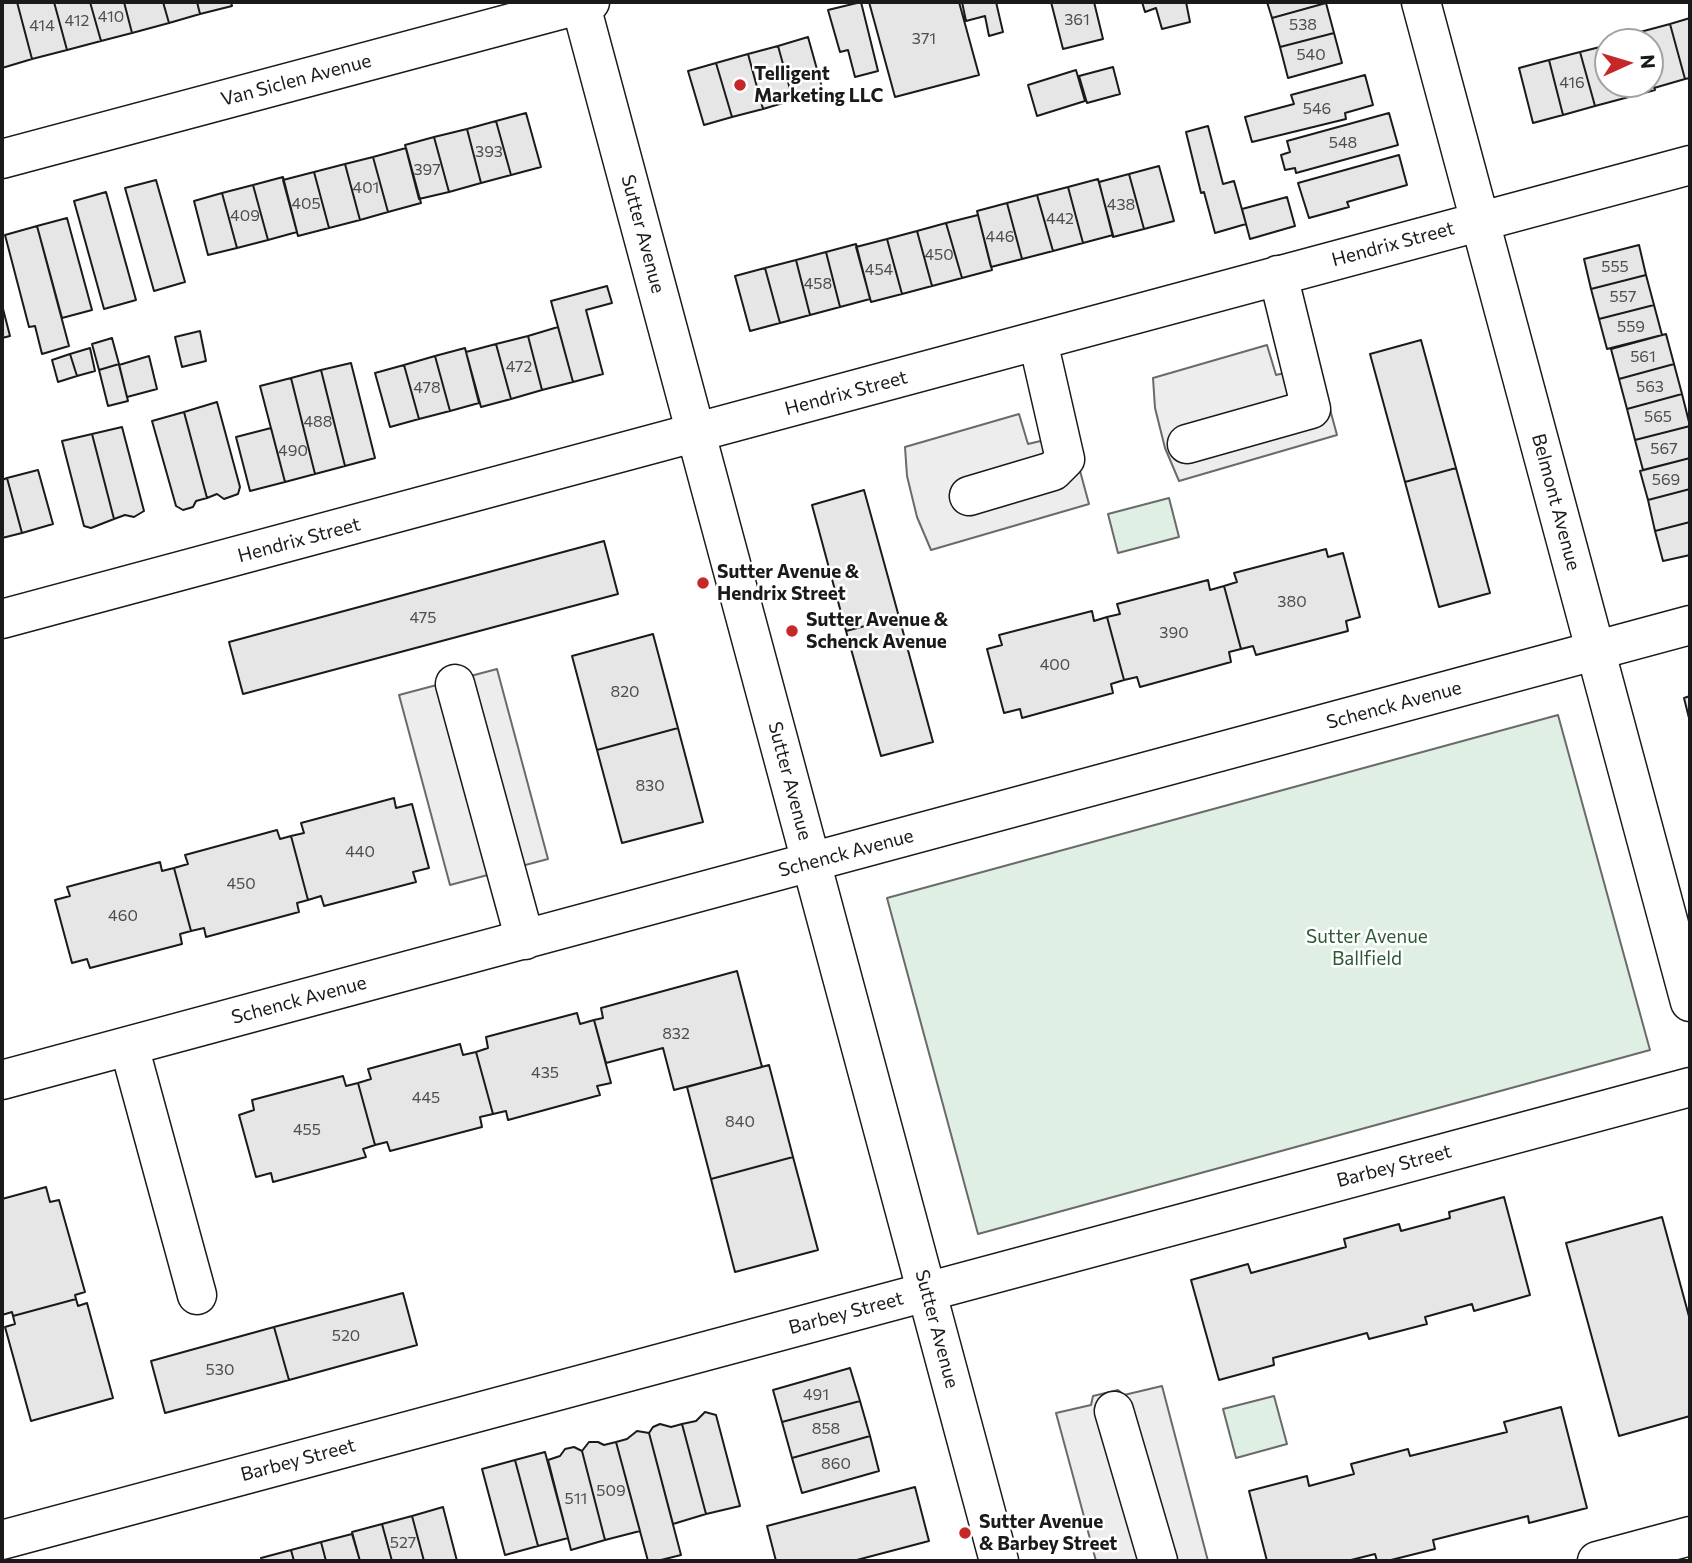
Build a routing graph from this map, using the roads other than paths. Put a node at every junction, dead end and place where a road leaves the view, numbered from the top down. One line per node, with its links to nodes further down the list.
1 (1421, 2): 5 (street, Belmont Avenue)
2 (584, 3): 3 (street, Van Siclen Avenue); 8 (street, Sutter Avenue)
3 (2, 159)
4 (1690, 165): 5 (street, Hendrix Street)
5 (1480, 221): 6 (street, Hendrix Street); 13 (street, Belmont Avenue)
6 (1278, 275): 7 (street, Hendrix Street); 9 (street)
7 (1038, 341): 8 (street, Hendrix Street); 10 (street)
8 (696, 433): 11 (street, Hendrix Street); 15 (street, Sutter Avenue)
9 (1187, 444)
10 (969, 496)
11 (2, 619)
12 (1690, 625): 13 (street, Schenck Avenue)
13 (1596, 650): 15 (street, Schenck Avenue); 17 (street, Belmont Avenue)
14 (455, 684): 16 (street)
15 (812, 863): 16 (street, Schenck Avenue); 21 (street, Sutter Avenue)
16 (525, 940): 18 (street, Schenck Avenue)
17 (1690, 1002)
18 (130, 1046): 19 (street, Schenck Avenue); 22 (street)
19 (2, 1080)
20 (1690, 1087): 21 (street, Barbey Street)
21 (926, 1291): 25 (street, Barbey Street); 26 (street, Sutter Avenue)
22 (197, 1295)
23 (1114, 1411): 27 (street)
24 (1690, 1536): 28 (street)
25 (2, 1540)
26 (999, 1561)
27 (1158, 1561)
28 (1597, 1561)

